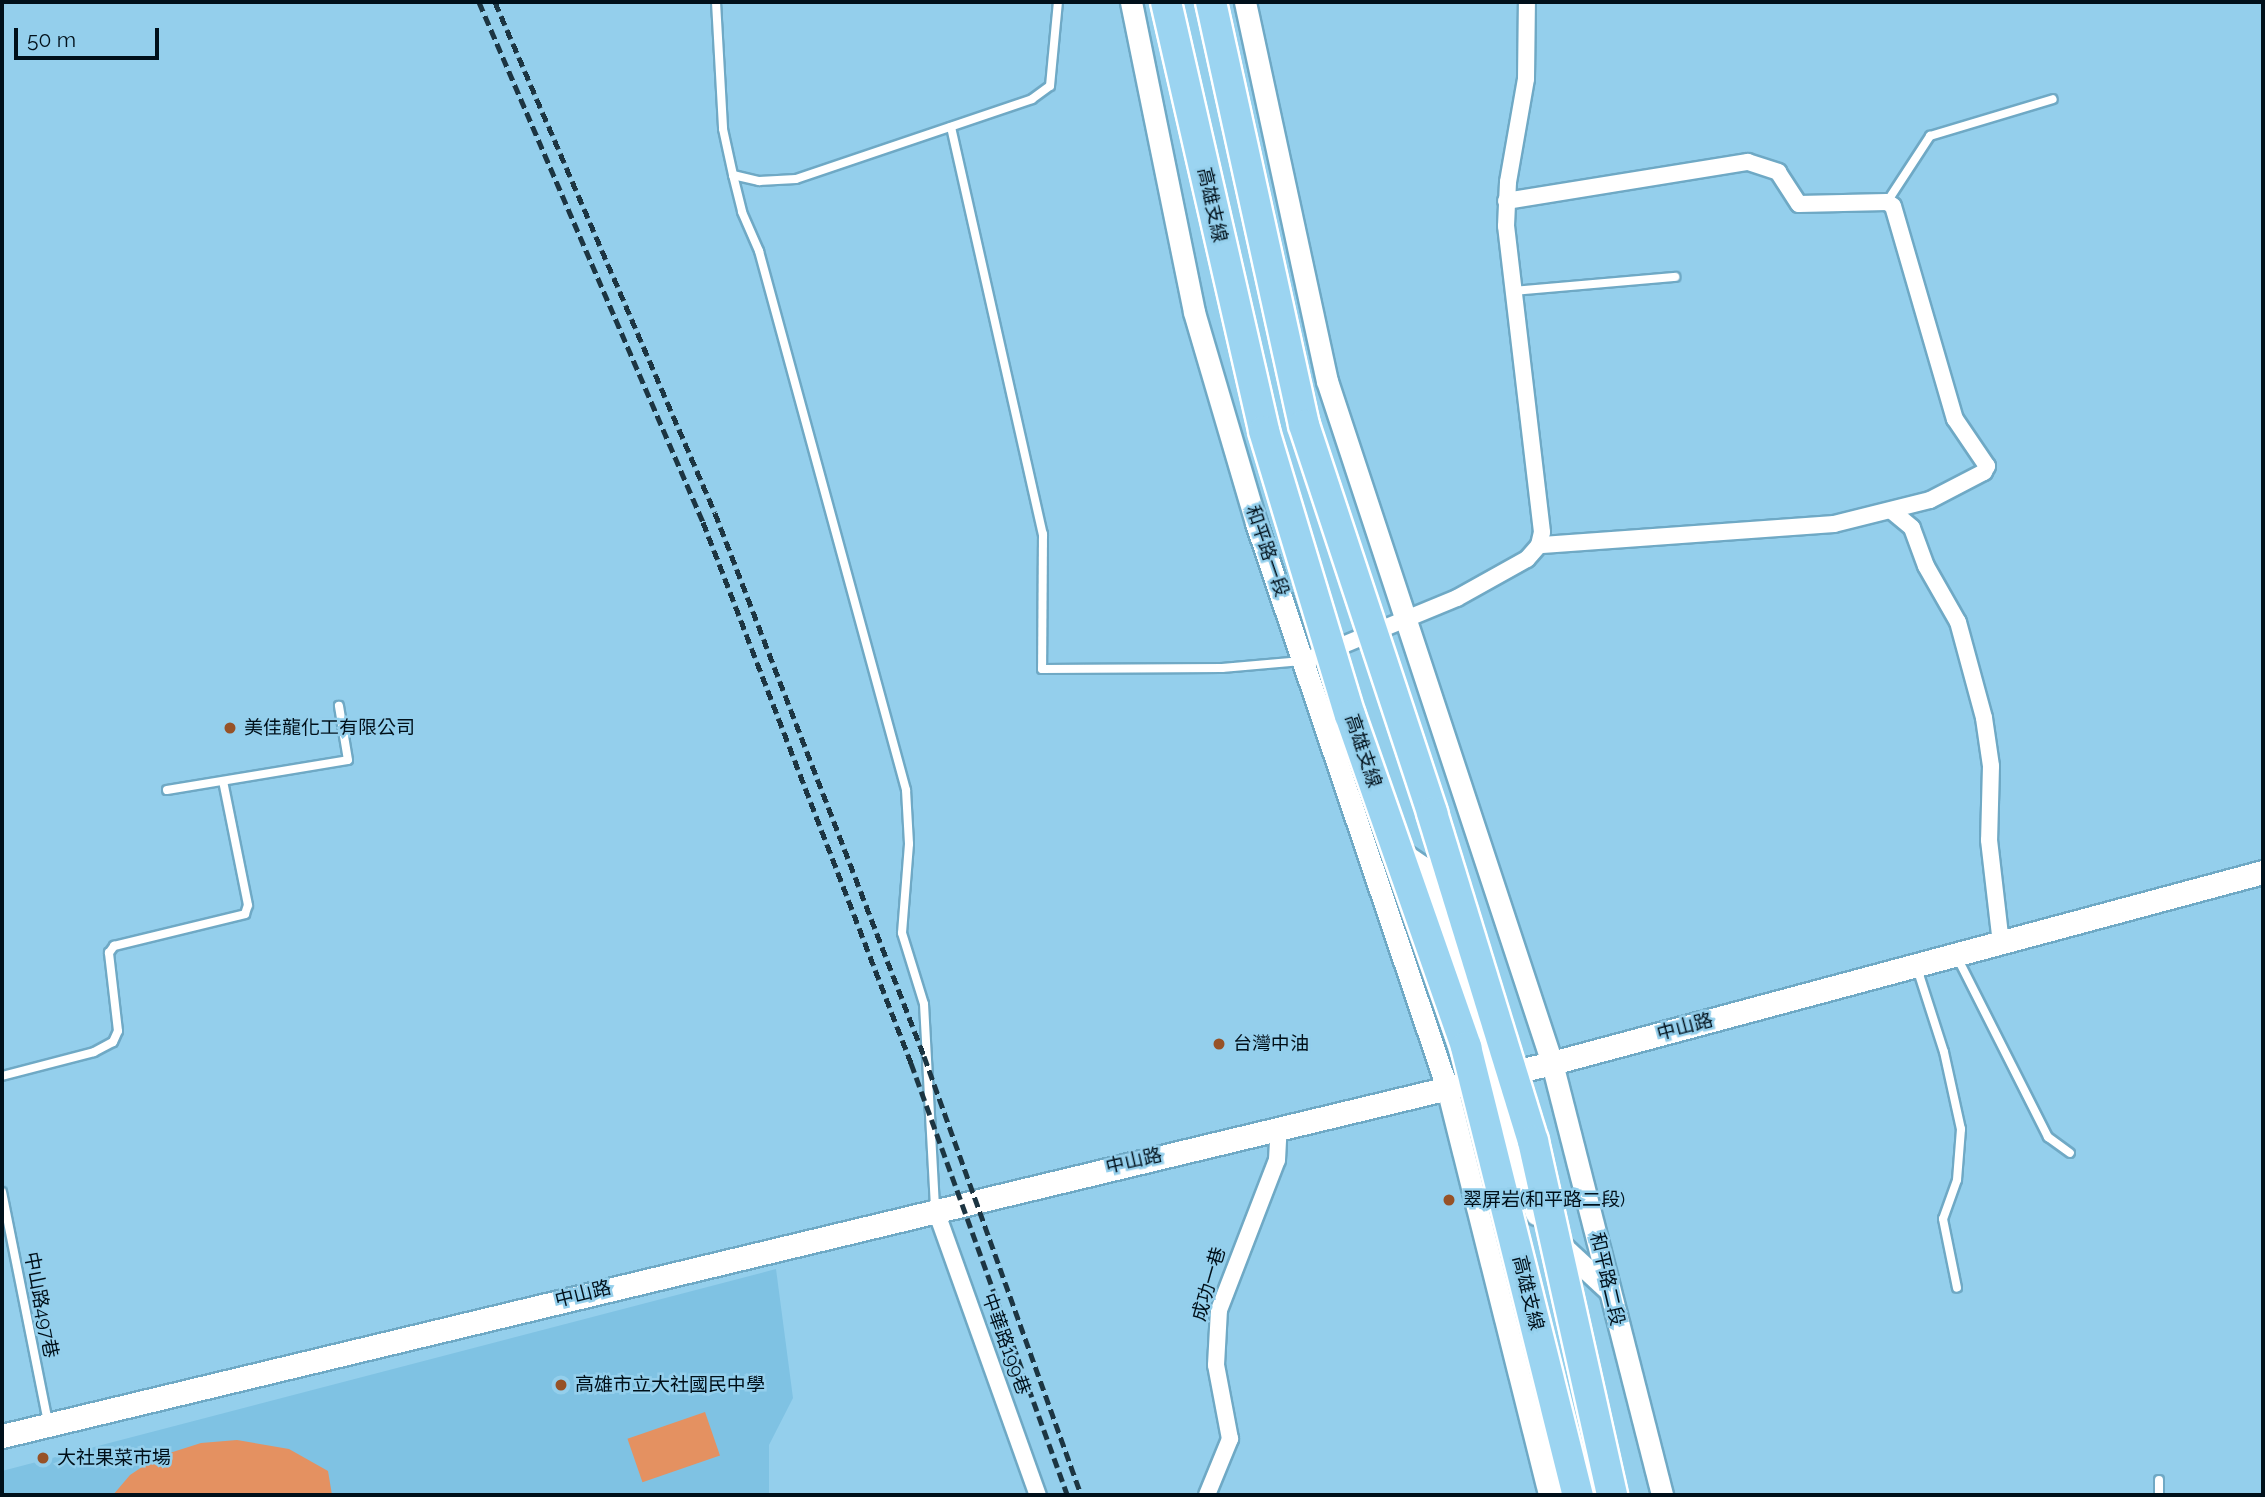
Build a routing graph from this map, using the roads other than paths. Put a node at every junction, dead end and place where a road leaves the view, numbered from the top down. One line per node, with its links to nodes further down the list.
1 (716, 2): 10 (lane)
2 (1058, 2): 9 (lane)
3 (1131, 2): 18 (street, 和平路一段)
4 (1166, 2): 43 (highway, 高雄支線, bridge)
5 (1211, 2): 44 (highway, 高雄支線, bridge)
6 (1245, 2): 17 (street)
7 (1527, 2): 11 (street)
8 (2053, 99): 12 (lane)
9 (951, 127): 10 (lane); 18 (lane)
10 (733, 175): 34 (lane)
11 (1506, 201): 12 (street); 14 (street)
12 (1887, 202): 15 (street)
13 (1675, 277): 14 (lane)
14 (1514, 291): 16 (street)
15 (1892, 511): 16 (street); 24 (street)
16 (1539, 545): 17 (street)
17 (1405, 619): 18 (street); 27 (street)
18 (1304, 661): 22 (street, 和平路一段)
19 (340, 706): 20 (lane)
20 (223, 781): 21 (lane); 28 (lane)
21 (167, 790)
22 (1356, 821): 29 (street); 30 (street, 和平路一段)
23 (2263, 873): 24 (main road, 中山路)
24 (2001, 943): 25 (main road, 中山路)
25 (1956, 955): 26 (main road, 中山路); 32 (lane)
26 (1916, 965): 27 (main road, 中山路); 35 (lane)
27 (1552, 1063): 29 (main road, 中山路); 36 (street, 和平路二段)
28 (2, 1076)
29 (1495, 1076): 30 (main road, 中山路); 36 (street)
30 (1447, 1088): 31 (main road, 中山路); 42 (street)
31 (1279, 1127): 34 (main road, 中山路); 41 (street, 成功一巷)
32 (2070, 1153)
33 (2, 1192): 37 (lane, 中山路497巷)
34 (935, 1208): 37 (main road, 中山路); 40 (street, 中華路199巷)
35 (1957, 1288)
36 (1609, 1290): 45 (street, 和平路二段)
37 (48, 1425): 38 (main road, 中山路)
38 (2, 1436)
39 (2159, 1480): 46 (lane)
40 (1038, 1495)
41 (1207, 1495)
42 (1549, 1495)
43 (1578, 1495)
44 (1612, 1495)
45 (1662, 1495)
46 (2159, 1495)

